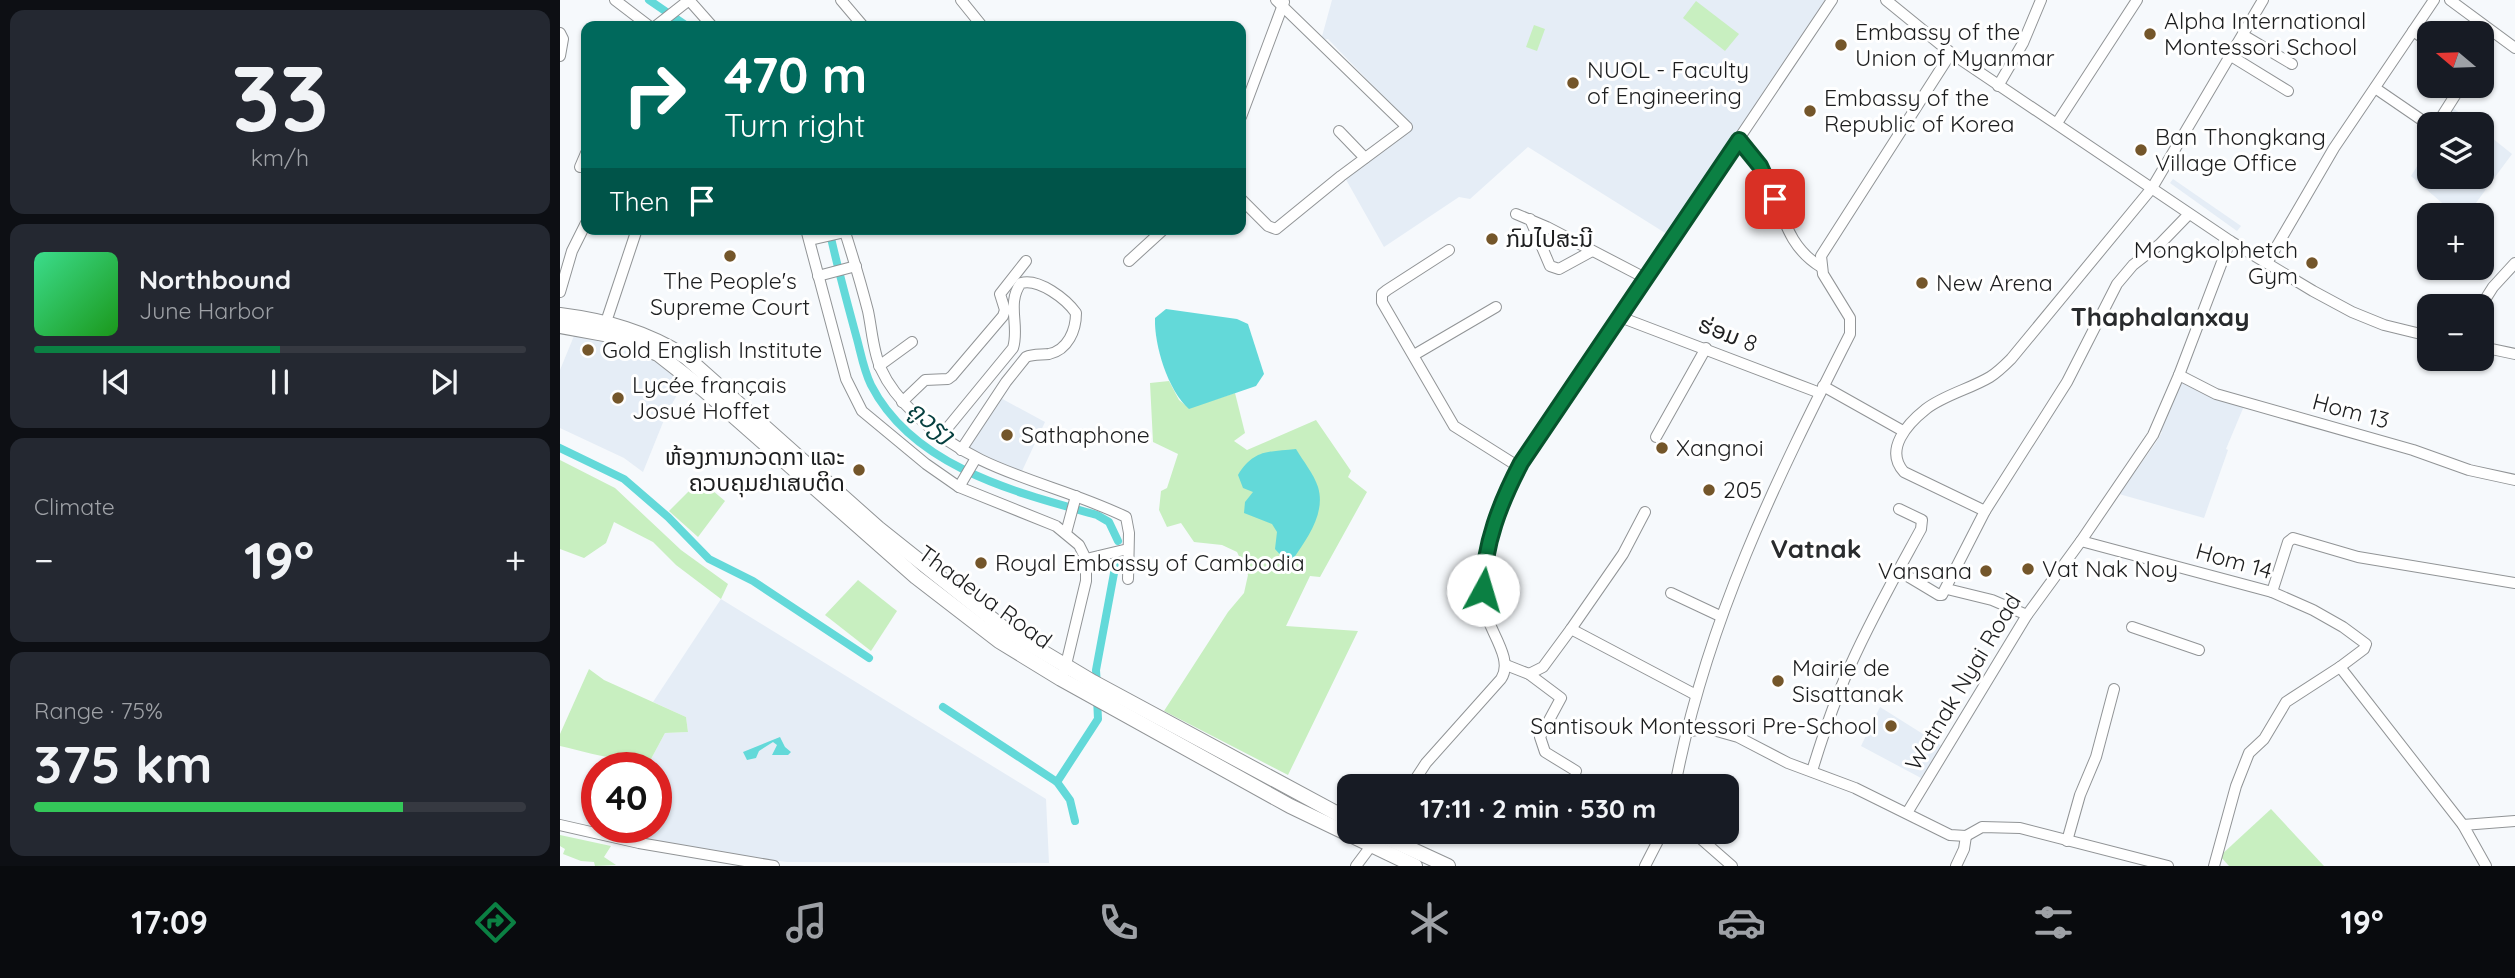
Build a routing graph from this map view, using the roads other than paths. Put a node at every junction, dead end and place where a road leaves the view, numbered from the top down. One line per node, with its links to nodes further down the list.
1 (615, 0): 13 (street)
2 (841, 0): 16 (street)
3 (961, 0): 17 (street)
4 (1832, 0): 36 (street)
5 (1886, 0): 23 (street)
6 (2041, 0): 27 (street)
7 (2137, 0): 34 (street)
8 (2263, 0): 21 (street)
9 (2434, 0): 18 (street)
10 (2449, 0): 22 (street)
11 (1281, 2): 30 (street); 37 (street)
12 (685, 4): 14 (street); 15 (street)
13 (646, 21)
14 (661, 21)
15 (706, 21)
16 (859, 21)
17 (978, 21)
18 (2413, 31): 20 (street); 29 (street)
19 (560, 33): 24 (street)
20 (2417, 34)
21 (2243, 35): 25 (street); 26 (street)
22 (2515, 48)
23 (1951, 53): 27 (street); 56 (street)
24 (560, 56)
25 (2231, 56): 31 (street); 38 (street)
26 (2292, 64)
27 (1998, 86): 34 (street)
28 (1246, 87): 30 (street)
29 (2375, 88): 33 (street); 53 (street)
30 (1252, 91): 32 (street)
31 (2288, 91)
32 (1246, 105)
33 (2417, 115)
34 (2057, 123): 38 (street)
35 (1339, 131): 37 (street)
36 (1739, 140): 56 (street); 58 (street)
37 (1365, 158): 39 (street)
38 (2152, 188): 41 (street); 76 (street)
39 (1246, 204)
40 (1516, 214): 42 (street)
41 (2189, 214): 48 (street); 86 (street)
42 (1530, 219): 50 (street); 50 (street)
43 (581, 233): 59 (street)
44 (636, 235): 64 (street)
45 (844, 235): 55 (street)
46 (1157, 235): 52 (street)
47 (811, 236): 57 (street)
48 (2230, 241): 53 (street); 73 (street, Watnak Nyai Road)
49 (1449, 250): 71 (street)
50 (1591, 251): 58 (street)
51 (1026, 261): 75 (street)
52 (1129, 261)
53 (2267, 263): 66 (street)
54 (2515, 263): 60 (street)
55 (853, 267): 57 (street); 72 (street)
56 (1821, 267): 74 (street)
57 (821, 276): 83 (street)
58 (1645, 278): 63 (street)
59 (560, 292)
60 (2489, 294)
61 (1496, 307): 71 (street)
62 (560, 315): 64 (main road, Thadeua Road)
63 (1620, 317): 68 (street, ຮ່ອມ 8); 81 (street)
64 (606, 322): 105 (main road, Thadeua Road)
65 (560, 326): 105 (main road, Thadeua Road)
66 (2417, 333)
67 (912, 342): 72 (street)
68 (1706, 348): 74 (street, ຮ່ອມ 8); 78 (street)
69 (2494, 350): 70 (street)
70 (2515, 354)
71 (1414, 355): 81 (street)
72 (879, 366): 75 (street)
73 (2179, 375): 82 (street, Hom 13); 89 (street, Watnak Nyai Road)
74 (1822, 389): 76 (street, ຮ່ອມ 8); 99 (street)
75 (902, 402): 77 (street)
76 (1903, 431): 86 (street)
77 (940, 436): 79 (street); 79 (street)
78 (1656, 437)
79 (961, 450): 80 (street)
80 (975, 459): 83 (street); 84 (street)
81 (1519, 467): 103 (street)
82 (2515, 480)
83 (962, 482): 88 (street)
84 (1075, 498): 88 (street); 90 (street)
85 (1899, 509): 92 (street)
86 (1985, 511): 95 (street)
87 (1645, 512): 101 (street)
88 (1067, 529): 91 (street)
89 (2081, 541): 96 (street, Hom 14); 98 (street, Watnak Nyai Road)
90 (1128, 549): 91 (street); 93 (street)
91 (1086, 559): 105 (street)
92 (1899, 570): 95 (street); 112 (street)
93 (1128, 579)
94 (2515, 583): 96 (street)
95 (1947, 589): 98 (street)
96 (2272, 592): 104 (street, Hom 14)
97 (1671, 593): 99 (street)
98 (2026, 615): 115 (street, Watnak Nyai Road)
99 (1720, 616): 108 (street)
100 (2132, 627): 102 (street)
101 (1571, 629): 106 (street); 108 (street)
102 (2199, 650)
103 (1506, 665): 106 (street); 113 (street)
104 (2340, 667): 120 (street); 136 (street)
105 (1064, 673): 109 (main road, Thadeua Road)
106 (1529, 674): 111 (street)
107 (2114, 689): 122 (street)
108 (1696, 695): 110 (street)
109 (1124, 706): 116 (main road, Thadeua Road); 118 (main road, Thadeua Road)
110 (1686, 732): 112 (street); 114 (street)
111 (1576, 771)
112 (1812, 771): 115 (street)
113 (1419, 774)
114 (1677, 774)
115 (1907, 813): 121 (street)
116 (1337, 814)
117 (2515, 821): 120 (street)
118 (1337, 823)
119 (560, 825): 128 (street)
120 (2463, 825): 137 (street)
121 (1966, 836): 122 (street); 134 (street)
122 (2067, 841): 135 (street)
123 (1370, 844): 129 (street)
124 (1386, 844): 130 (main road, Thadeua Road)
125 (1394, 844): 131 (main road, Thadeua Road)
126 (1656, 844): 132 (street)
127 (1707, 844): 133 (street)
128 (774, 866)
129 (1356, 866)
130 (1415, 866)
131 (1448, 866)
132 (1645, 866)
133 (1732, 866)
134 (1956, 866)
135 (2168, 866)
136 (2214, 866)
137 (2486, 866)

